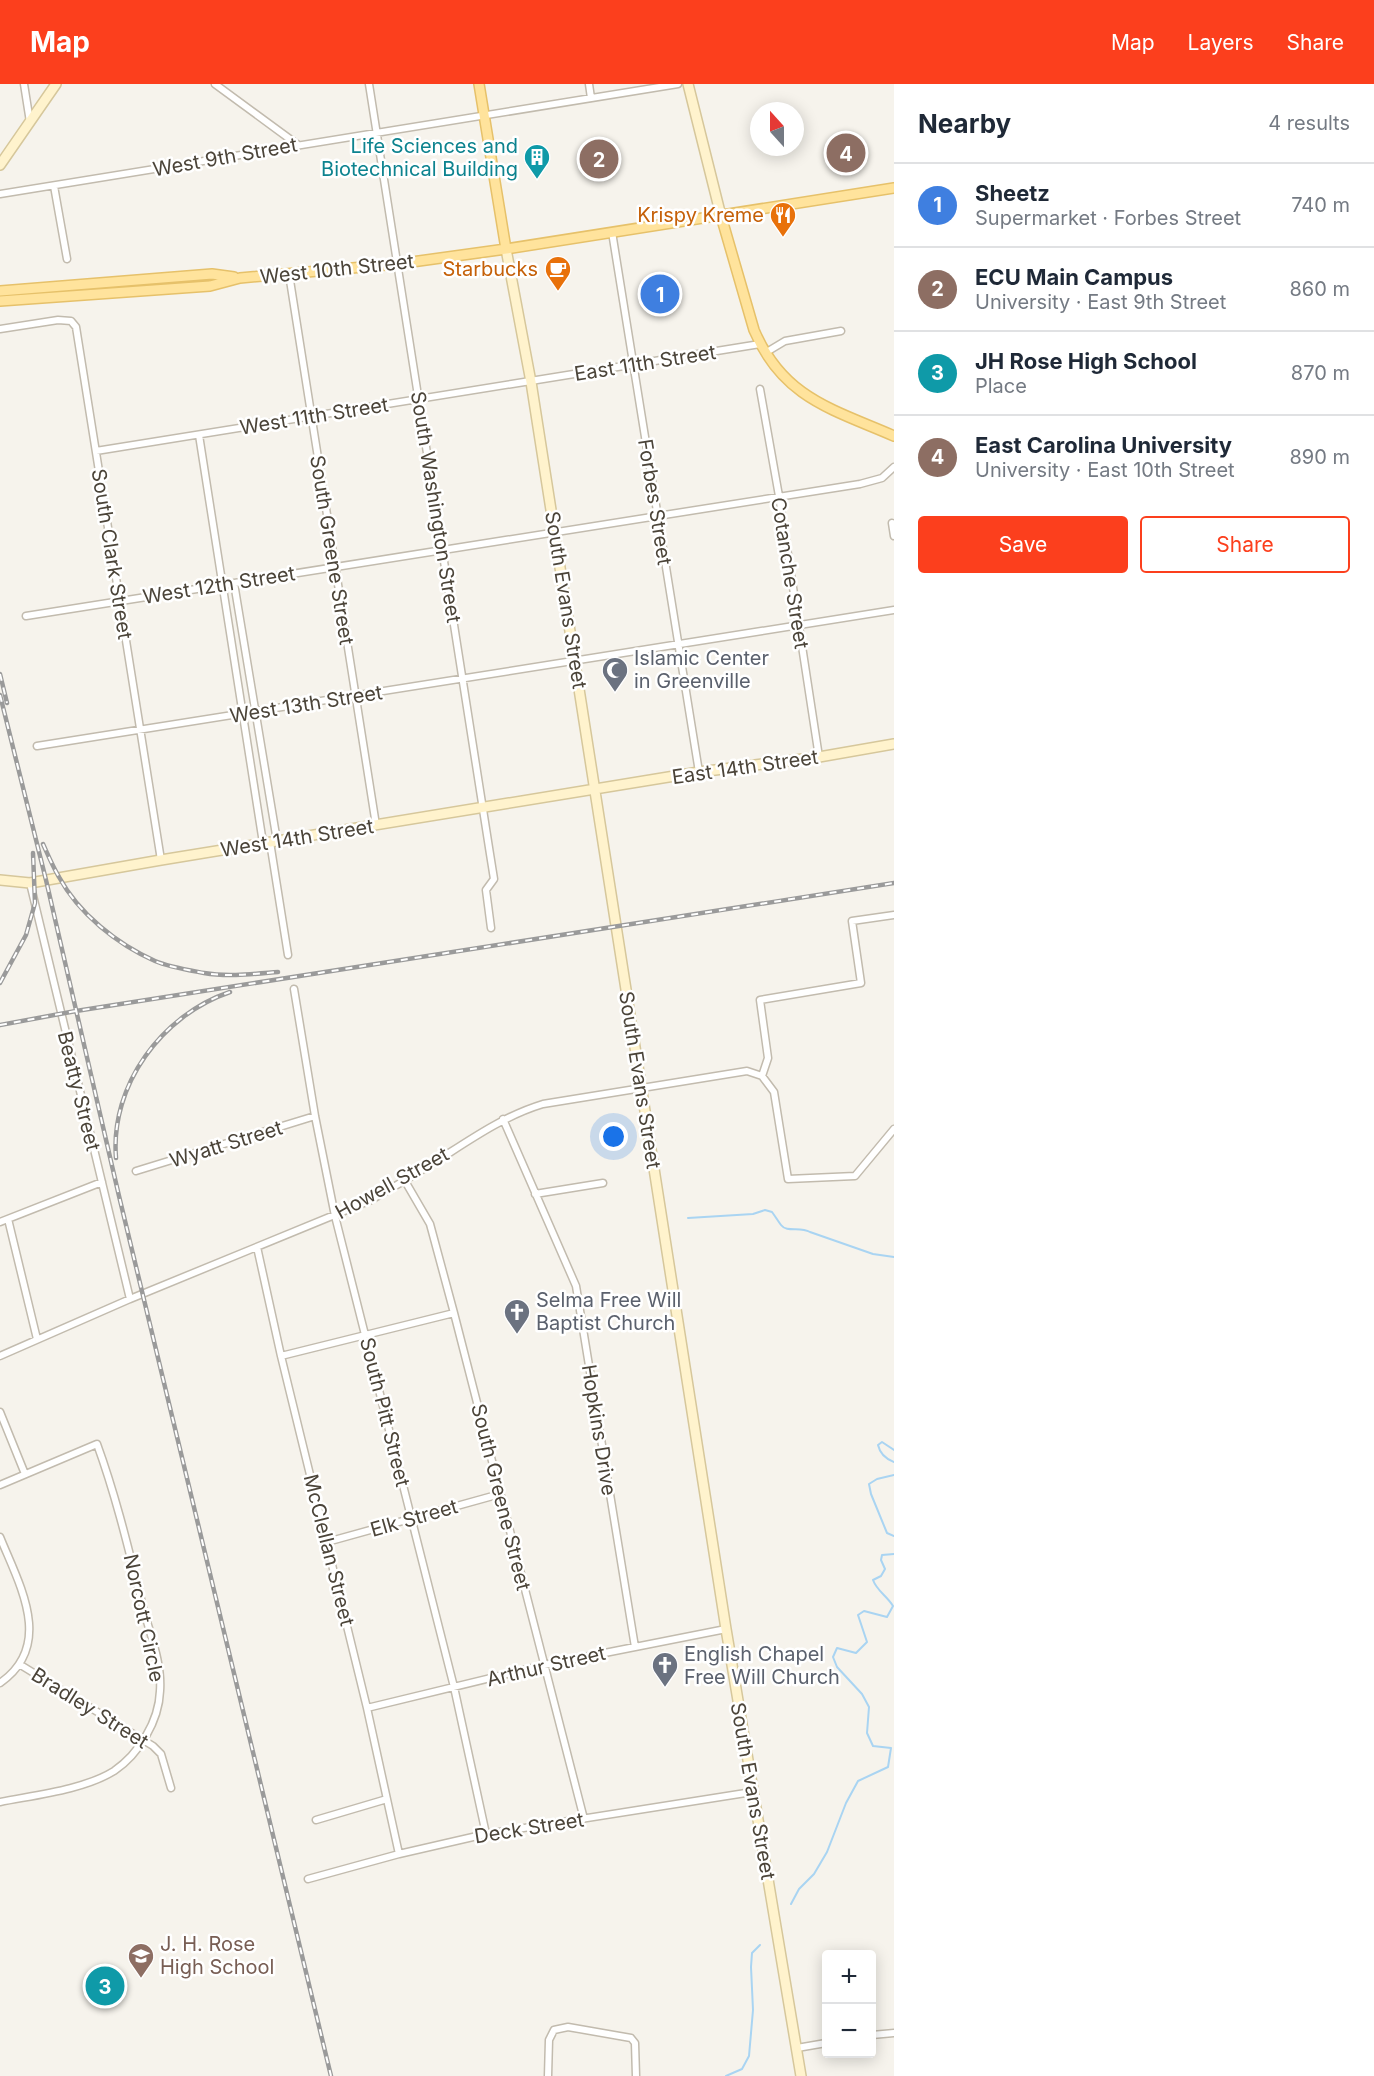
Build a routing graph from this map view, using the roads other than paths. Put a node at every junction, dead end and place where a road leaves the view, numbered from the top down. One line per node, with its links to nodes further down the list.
1 (24, 84): 11 (street)
2 (56, 84): 11 (main road)
3 (215, 84): 13 (street)
4 (369, 84): 12 (street, South Washington Street)
5 (479, 84): 10 (main road, South Evans Street)
6 (589, 84): 9 (street)
7 (678, 84): 9 (street, West 9th Street)
8 (688, 84): 18 (main road)
9 (591, 98): 10 (street, West 9th Street)
10 (485, 115): 12 (street, West 9th Street); 20 (main road, South Evans Street)
11 (30, 123): 14 (main road)
12 (376, 132): 13 (street, West 9th Street); 22 (street, South Washington Street)
13 (298, 145): 15 (street, West 9th Street)
14 (0, 165)
15 (54, 186): 17 (street, West 9th Street); 21 (street)
16 (894, 188): 18 (main road, West 10th Street)
17 (0, 194)
18 (722, 216): 19 (main road, West 10th Street); 29 (main road)
19 (612, 232): 20 (main road, West 10th Street); 30 (street, Forbes Street)
20 (506, 249): 22 (main road, West 10th Street); 31 (main road, South Evans Street)
21 (67, 259)
22 (397, 264): 23 (main road, West 10th Street); 33 (street, South Washington Street)
23 (289, 274): 24 (main road, West 10th Street); 34 (street, South Greene Street)
24 (240, 278): 25 (main road, West 10th Street); 26 (main road, West 10th Street)
25 (0, 291)
26 (0, 301)
27 (0, 329): 37 (street, South Clark Street)
28 (841, 331): 29 (street, East 11th Street)
29 (762, 349): 30 (street, East 11th Street); 36 (main road)
30 (633, 365): 31 (street, East 11th Street); 40 (street, Forbes Street)
31 (531, 382): 33 (street, West 11th Street); 42 (main road, South Evans Street)
32 (760, 389): 39 (street, Cotanche Street)
33 (418, 400): 34 (street, West 11th Street); 44 (street, South Washington Street)
34 (311, 417): 35 (street, West 11th Street); 45 (street, South Greene Street)
35 (199, 435): 37 (street, West 11th Street); 47 (street)
36 (894, 436)
37 (96, 451): 48 (street, South Clark Street)
38 (894, 467): 39 (street, West 12th Street)
39 (779, 496): 40 (street, West 12th Street); 51 (street, Cotanche Street)
40 (657, 515): 42 (street, West 12th Street); 52 (street, Forbes Street)
41 (892, 523): 43 (street)
42 (555, 531): 44 (street, West 12th Street); 53 (main road, South Evans Street)
43 (894, 536)
44 (442, 549): 45 (street, West 12th Street); 54 (street, South Washington Street)
45 (335, 566): 46 (street, West 12th Street); 55 (street, South Greene Street)
46 (234, 583): 47 (street, West 12th Street); 56 (street)
47 (222, 584): 48 (street, West 12th Street); 57 (street)
48 (120, 601): 50 (street, West 12th Street); 58 (street, South Clark Street)
49 (894, 610): 51 (street, West 13th Street)
50 (26, 616)
51 (798, 625): 52 (street, West 13th Street); 61 (street, Cotanche Street)
52 (678, 644): 53 (street, West 13th Street); 62 (street, Forbes Street)
53 (575, 661): 54 (street, West 13th Street); 63 (main road, South Evans Street)
54 (463, 680): 55 (street, West 13th Street); 64 (street, South Washington Street)
55 (356, 696): 56 (street, West 13th Street); 65 (street, South Greene Street)
56 (256, 712): 57 (street, West 13th Street); 66 (street)
57 (243, 714): 58 (street, West 13th Street); 66 (street)
58 (140, 730): 60 (street, West 13th Street); 67 (street, South Clark Street)
59 (894, 744): 61 (main road, East 14th Street)
60 (36, 747)
61 (819, 757): 62 (main road, East 14th Street)
62 (699, 772): 63 (main road, East 14th Street)
63 (595, 790): 64 (main road, West 14th Street); 75 (main road, South Evans Street)
64 (483, 808): 65 (main road, West 14th Street); 71 (street, South Washington Street)
65 (376, 825): 66 (main road, West 14th Street)
66 (270, 842): 67 (main road, West 14th Street); 72 (street)
67 (161, 860): 69 (main road, West 14th Street)
68 (0, 880): 69 (main road, West 14th Street)
69 (30, 883): 81 (street, Beatty Street)
70 (894, 915): 74 (street)
71 (491, 928)
72 (288, 956)
73 (294, 989): 76 (street, South Pitt Street)
74 (762, 1076): 75 (street, Howell Street); 78 (street)
75 (641, 1087): 77 (street, Howell Street); 101 (main road, South Evans Street)
76 (315, 1116): 79 (street, Wyatt Street); 84 (street, South Pitt Street)
77 (503, 1119): 80 (street, Howell Street); 83 (street, Hopkins Drive)
78 (894, 1129)
79 (136, 1171)
80 (405, 1181): 84 (street, Howell Street); 89 (street, South Greene Street)
81 (102, 1182): 85 (street); 88 (street, Beatty Street)
82 (603, 1183): 83 (street)
83 (535, 1194): 102 (street, Hopkins Drive)
84 (335, 1216): 87 (street, Howell Street); 90 (street, South Pitt Street)
85 (8, 1219): 86 (street); 91 (street)
86 (0, 1222)
87 (257, 1247): 88 (street, Howell Street); 93 (street, McClellan Street)
88 (130, 1299): 91 (street, Howell Street)
89 (454, 1312): 90 (street); 97 (street, South Greene Street)
90 (365, 1335): 93 (street); 98 (street, South Pitt Street)
91 (37, 1339): 92 (street, Howell Street)
92 (0, 1356)
93 (281, 1356): 100 (street, McClellan Street)
94 (0, 1412): 95 (street)
95 (25, 1474): 96 (street); 108 (street, Norcott Circle)
96 (0, 1485)
97 (500, 1494): 98 (street, Elk Street); 104 (street, South Greene Street)
98 (412, 1518): 100 (street, Elk Street); 106 (street, South Pitt Street)
99 (0, 1537): 103 (street)
100 (327, 1542): 107 (street, McClellan Street)
101 (726, 1629): 102 (street, Arthur Street); 110 (main road, South Evans Street)
102 (635, 1647): 104 (street, Arthur Street)
103 (19, 1664): 105 (street); 108 (street, Bradley Street)
104 (544, 1665): 106 (street, Arthur Street); 113 (street, South Greene Street)
105 (0, 1683)
106 (454, 1687): 107 (street, Arthur Street); 115 (street, South Pitt Street)
107 (368, 1708): 111 (street, McClellan Street)
108 (143, 1740): 109 (street, Bradley Street); 112 (street, Norcott Circle)
109 (171, 1788)
110 (752, 1792): 113 (street, Deck Street); 121 (main road, South Evans Street)
111 (387, 1799): 114 (street); 116 (street, McClellan Street)
112 (0, 1802)
113 (584, 1819): 115 (street, Deck Street)
114 (316, 1820)
115 (486, 1834): 116 (street, Deck Street)
116 (399, 1854): 117 (street, Deck Street)
117 (308, 1879)
118 (894, 2033): 119 (street)
119 (876, 2035)
120 (822, 2044): 121 (street)
121 (797, 2048): 124 (main road, South Evans Street)
122 (548, 2076): 123 (street)
123 (636, 2076)
124 (801, 2076)

